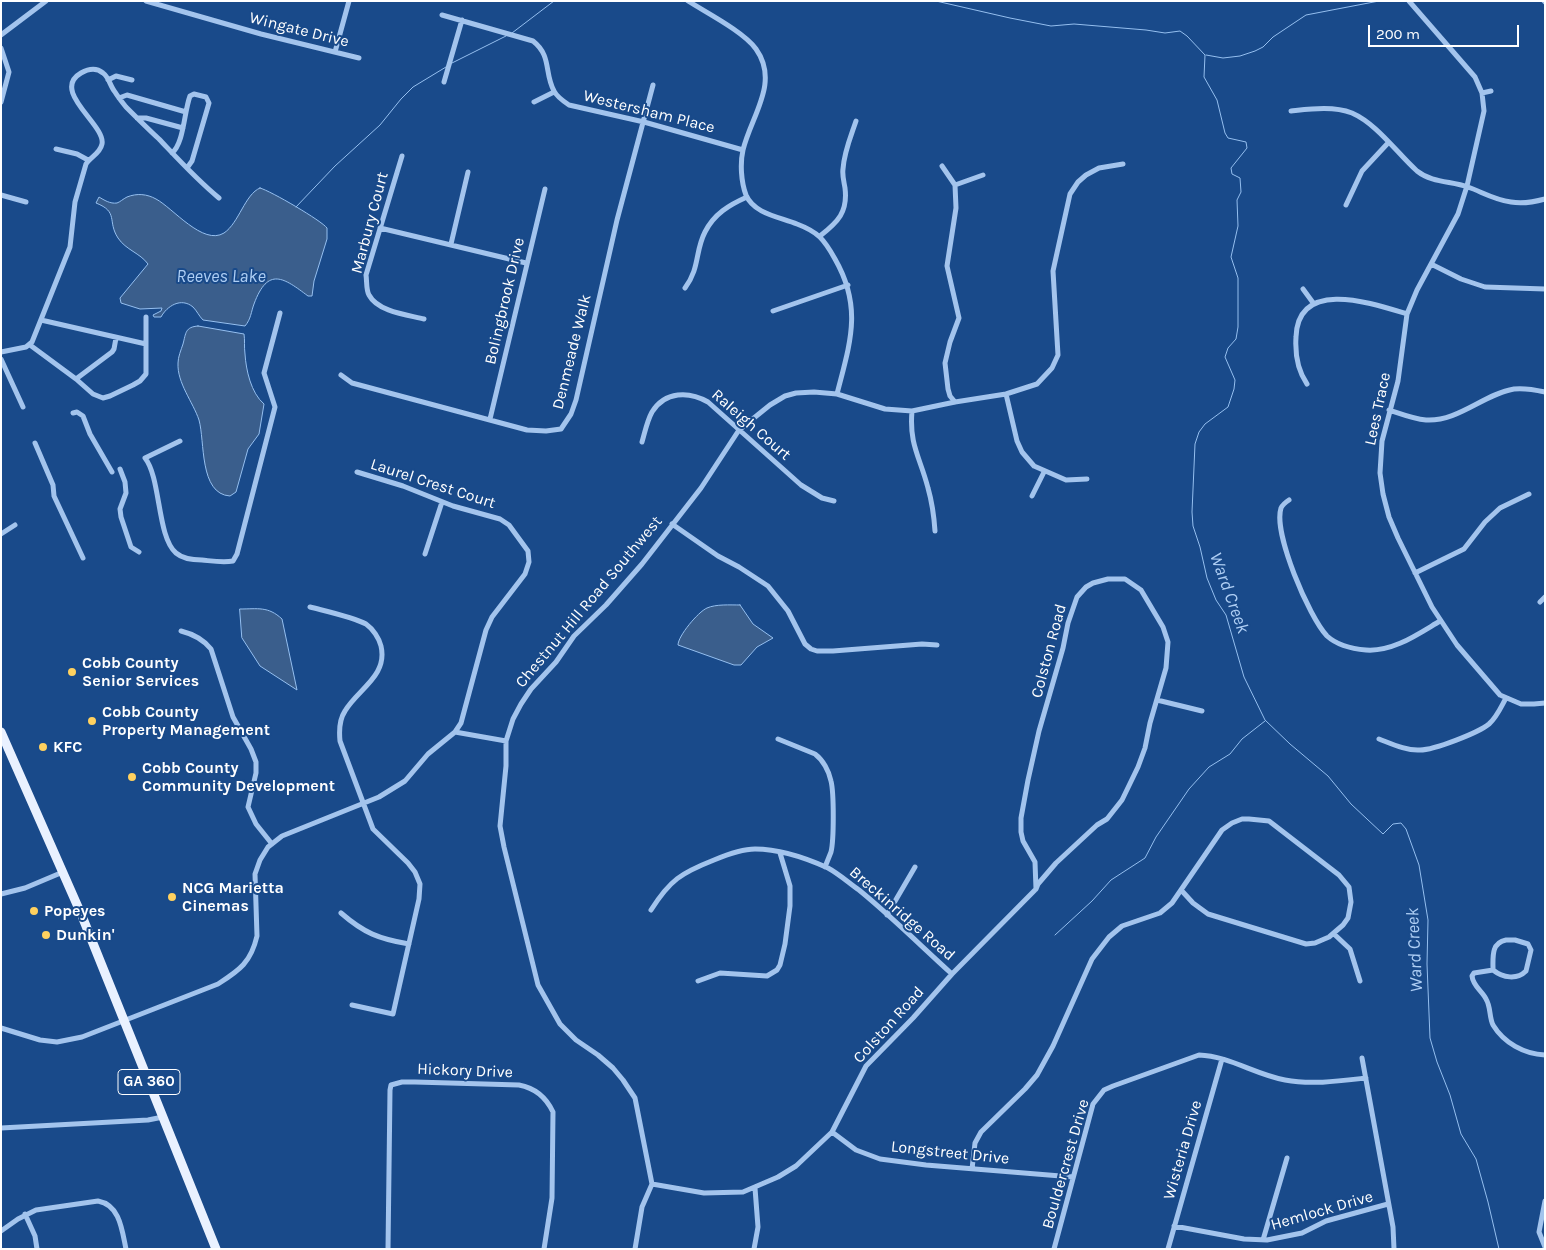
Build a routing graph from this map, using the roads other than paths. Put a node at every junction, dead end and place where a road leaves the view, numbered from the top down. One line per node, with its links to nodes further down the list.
1 (46, 1): 8 (street)
2 (146, 1): 10 (street, Wingate Drive)
3 (348, 1): 10 (street)
4 (688, 1): 30 (street)
5 (1409, 1): 18 (street, Lees Trace)
6 (442, 15): 7 (street)
7 (462, 20): 14 (street); 17 (street)
8 (1, 35)
9 (1, 48): 20 (street)
10 (335, 52): 11 (street, Wingate Drive)
11 (358, 58)
12 (108, 80): 13 (street); 19 (street); 33 (street)
13 (132, 80)
14 (444, 82)
15 (654, 85): 26 (street, Denmeade Walk)
16 (1491, 90): 18 (street)
17 (554, 92): 21 (street); 26 (street, Westersham Place)
18 (1482, 93): 40 (street, Lees Trace)
19 (119, 98): 23 (street); 24 (street)
20 (1, 102)
21 (534, 102)
22 (1291, 111): 28 (street)
23 (186, 112): 27 (street); 36 (street)
24 (137, 118): 27 (street); 31 (street)
25 (856, 120): 49 (street)
26 (644, 122): 30 (street, Westersham Place); 80 (street, Denmeade Walk)
27 (183, 128): 31 (street)
28 (1388, 143): 40 (street); 47 (street)
29 (56, 149): 33 (street)
30 (743, 150): 43 (street)
31 (172, 153): 36 (street)
32 (402, 156): 48 (street, Marbury Court)
33 (88, 160): 63 (street)
34 (1123, 164): 74 (street, Chestnut Hill Road Southwest)
35 (942, 166): 39 (street)
36 (187, 168): 44 (street)
37 (468, 172): 50 (street)
38 (983, 175): 39 (street)
39 (955, 185): 75 (street)
40 (1467, 186): 45 (street); 52 (street, Lees Trace)
41 (545, 189): 51 (street, Bolingbrook Drive)
42 (1, 195): 46 (street)
43 (747, 197): 49 (street); 54 (street)
44 (219, 198)
45 (1545, 199)
46 (26, 202)
47 (1346, 205)
48 (380, 228): 50 (street); 62 (street, Marbury Court)
49 (820, 236): 53 (street)
50 (451, 244): 51 (street)
51 (526, 263): 80 (street, Bolingbrook Drive)
52 (1431, 264): 56 (street); 60 (street, Lees Trace)
53 (848, 285): 58 (street); 73 (street)
54 (685, 288)
55 (1304, 289): 57 (street)
56 (1545, 289)
57 (1314, 304): 60 (street); 71 (street)
58 (773, 311)
59 (280, 313): 82 (street)
60 (1407, 314): 77 (street, Lees Trace)
61 (146, 317): 65 (street)
62 (424, 319)
63 (41, 320): 64 (street); 66 (street)
64 (116, 338): 65 (street); 70 (street)
65 (146, 344): 70 (street)
66 (30, 345): 67 (street); 70 (street)
67 (1, 352)
68 (1, 359): 76 (street)
69 (341, 375): 80 (street, Denmeade Walk)
70 (76, 379)
71 (1307, 384)
72 (1545, 392): 77 (street)
73 (837, 394): 78 (street, Chestnut Hill Road Southwest); 81 (street, Chestnut Hill Road Southwest)
74 (1006, 394): 75 (street, Chestnut Hill Road Southwest); 88 (street)
75 (955, 402): 78 (street, Chestnut Hill Road Southwest)
76 (23, 407)
77 (1389, 410): 102 (street, Lees Trace)
78 (912, 411): 97 (street)
79 (73, 413): 86 (street)
80 (490, 419)
81 (739, 430): 83 (street, Raleigh Court); 93 (street, Raleigh Court); 95 (street, Chestnut Hill Road Southwest)
82 (180, 441)
83 (642, 442)
84 (35, 443): 101 (street)
85 (120, 469): 99 (street)
86 (112, 472)
87 (357, 472): 94 (street, Laurel Crest Court)
88 (1044, 472): 89 (street); 91 (street)
89 (1087, 479)
90 (1529, 494): 102 (street)
91 (1032, 496)
92 (1289, 500): 106 (street)
93 (834, 501)
94 (442, 502): 100 (street); 114 (street, Laurel Crest Court)
95 (672, 524): 108 (street); 117 (street, Chestnut Hill Road Southwest)
96 (15, 525): 98 (street)
97 (935, 530)
98 (1, 534)
99 (138, 552)
100 (425, 554)
101 (83, 558)
102 (1415, 573): 106 (street, Lees Trace)
103 (1545, 597): 104 (street)
104 (1540, 602)
105 (310, 606): 118 (street)
106 (1440, 621): 109 (street, Lees Trace)
107 (181, 631): 119 (street)
108 (937, 645)
109 (1506, 698): 111 (street, Lees Trace); 116 (street)
110 (1157, 700): 112 (street); 124 (street, Colston Road); 124 (street, Colston Road)
111 (1545, 703)
112 (1202, 711)
113 (1, 732): 123 (main road, GA 360)
114 (455, 732): 117 (street); 118 (street)
115 (778, 739): 121 (street)
116 (1379, 739)
117 (506, 741): 149 (street, Chestnut Hill Road Southwest)
118 (362, 804): 119 (street); 131 (street)
119 (272, 844): 137 (street)
120 (780, 853): 121 (street, Breckinridge Road); 127 (street, Breckinridge Road); 134 (street)
121 (825, 867): 129 (street, Breckinridge Road)
122 (915, 867): 129 (street)
123 (62, 872): 126 (street); 137 (main road, GA 360)
124 (1036, 889): 133 (street, Colston Road)
125 (1182, 891): 130 (street); 130 (street); 147 (street)
126 (1, 894)
127 (650, 910)
128 (340, 913): 131 (street)
129 (887, 914): 133 (street, Breckinridge Road)
130 (1334, 934): 135 (street)
131 (409, 944): 136 (street)
132 (1493, 970): 132 (street); 139 (street)
133 (952, 974): 145 (street, Colston Road)
134 (698, 981)
135 (1360, 981)
136 (352, 1005)
137 (124, 1021): 138 (street); 143 (main road, GA 360)
138 (1, 1028)
139 (1545, 1054)
140 (1362, 1058): 142 (street)
141 (1222, 1059): 142 (street, Bouldercrest Drive); 148 (street, Bouldercrest Drive); 154 (street, Wisteria Drive)
142 (1366, 1078): 152 (street)
143 (164, 1117): 144 (street); 160 (main road, GA 360)
144 (1, 1128)
145 (832, 1132): 147 (street, Longstreet Drive); 150 (street, Colston Road)
146 (1287, 1158): 156 (street)
147 (972, 1169): 148 (street, Longstreet Drive)
148 (1073, 1177): 165 (street, Bouldercrest Drive)
149 (652, 1184): 150 (street, Colston Road); 163 (street)
150 (755, 1188): 164 (street)
151 (1545, 1201): 157 (street)
152 (1388, 1204): 156 (street, Hemlock Drive); 167 (street)
153 (25, 1214): 155 (street); 158 (street); 159 (street)
154 (1174, 1226): 156 (street, Hemlock Drive); 166 (street, Wisteria Drive)
155 (1, 1230)
156 (1264, 1240)
157 (1545, 1247)
158 (36, 1249)
159 (126, 1249)
160 (216, 1249)
161 (388, 1249): 162 (street, Hickory Drive)
162 (544, 1249)
163 (634, 1249)
164 (754, 1249)
165 (1054, 1249)
166 (1168, 1249)
167 (1394, 1249)

